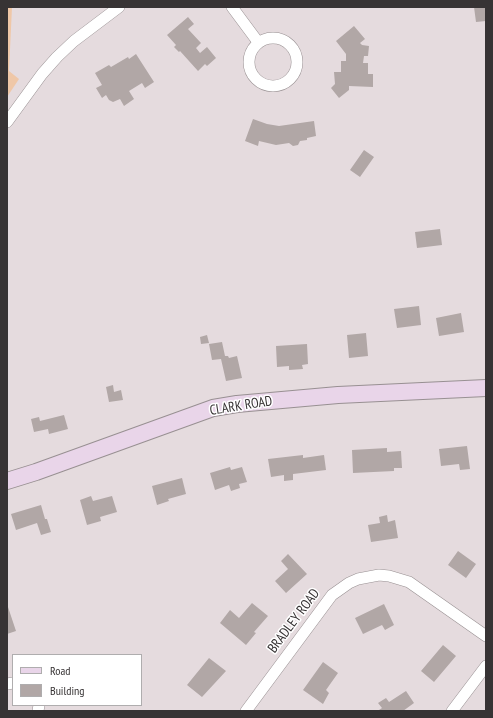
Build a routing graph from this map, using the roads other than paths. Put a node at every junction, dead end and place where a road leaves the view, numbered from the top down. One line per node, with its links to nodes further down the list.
1 (119, 7): 4 (street)
2 (232, 7): 3 (street)
3 (258, 42): 3 (street)
4 (7, 122)
5 (486, 388): 6 (main road, CLARK ROAD)
6 (7, 481)
7 (486, 636): 9 (street, BRADLEY ROAD)
8 (486, 666): 10 (street)
9 (246, 711)
10 (452, 711)

